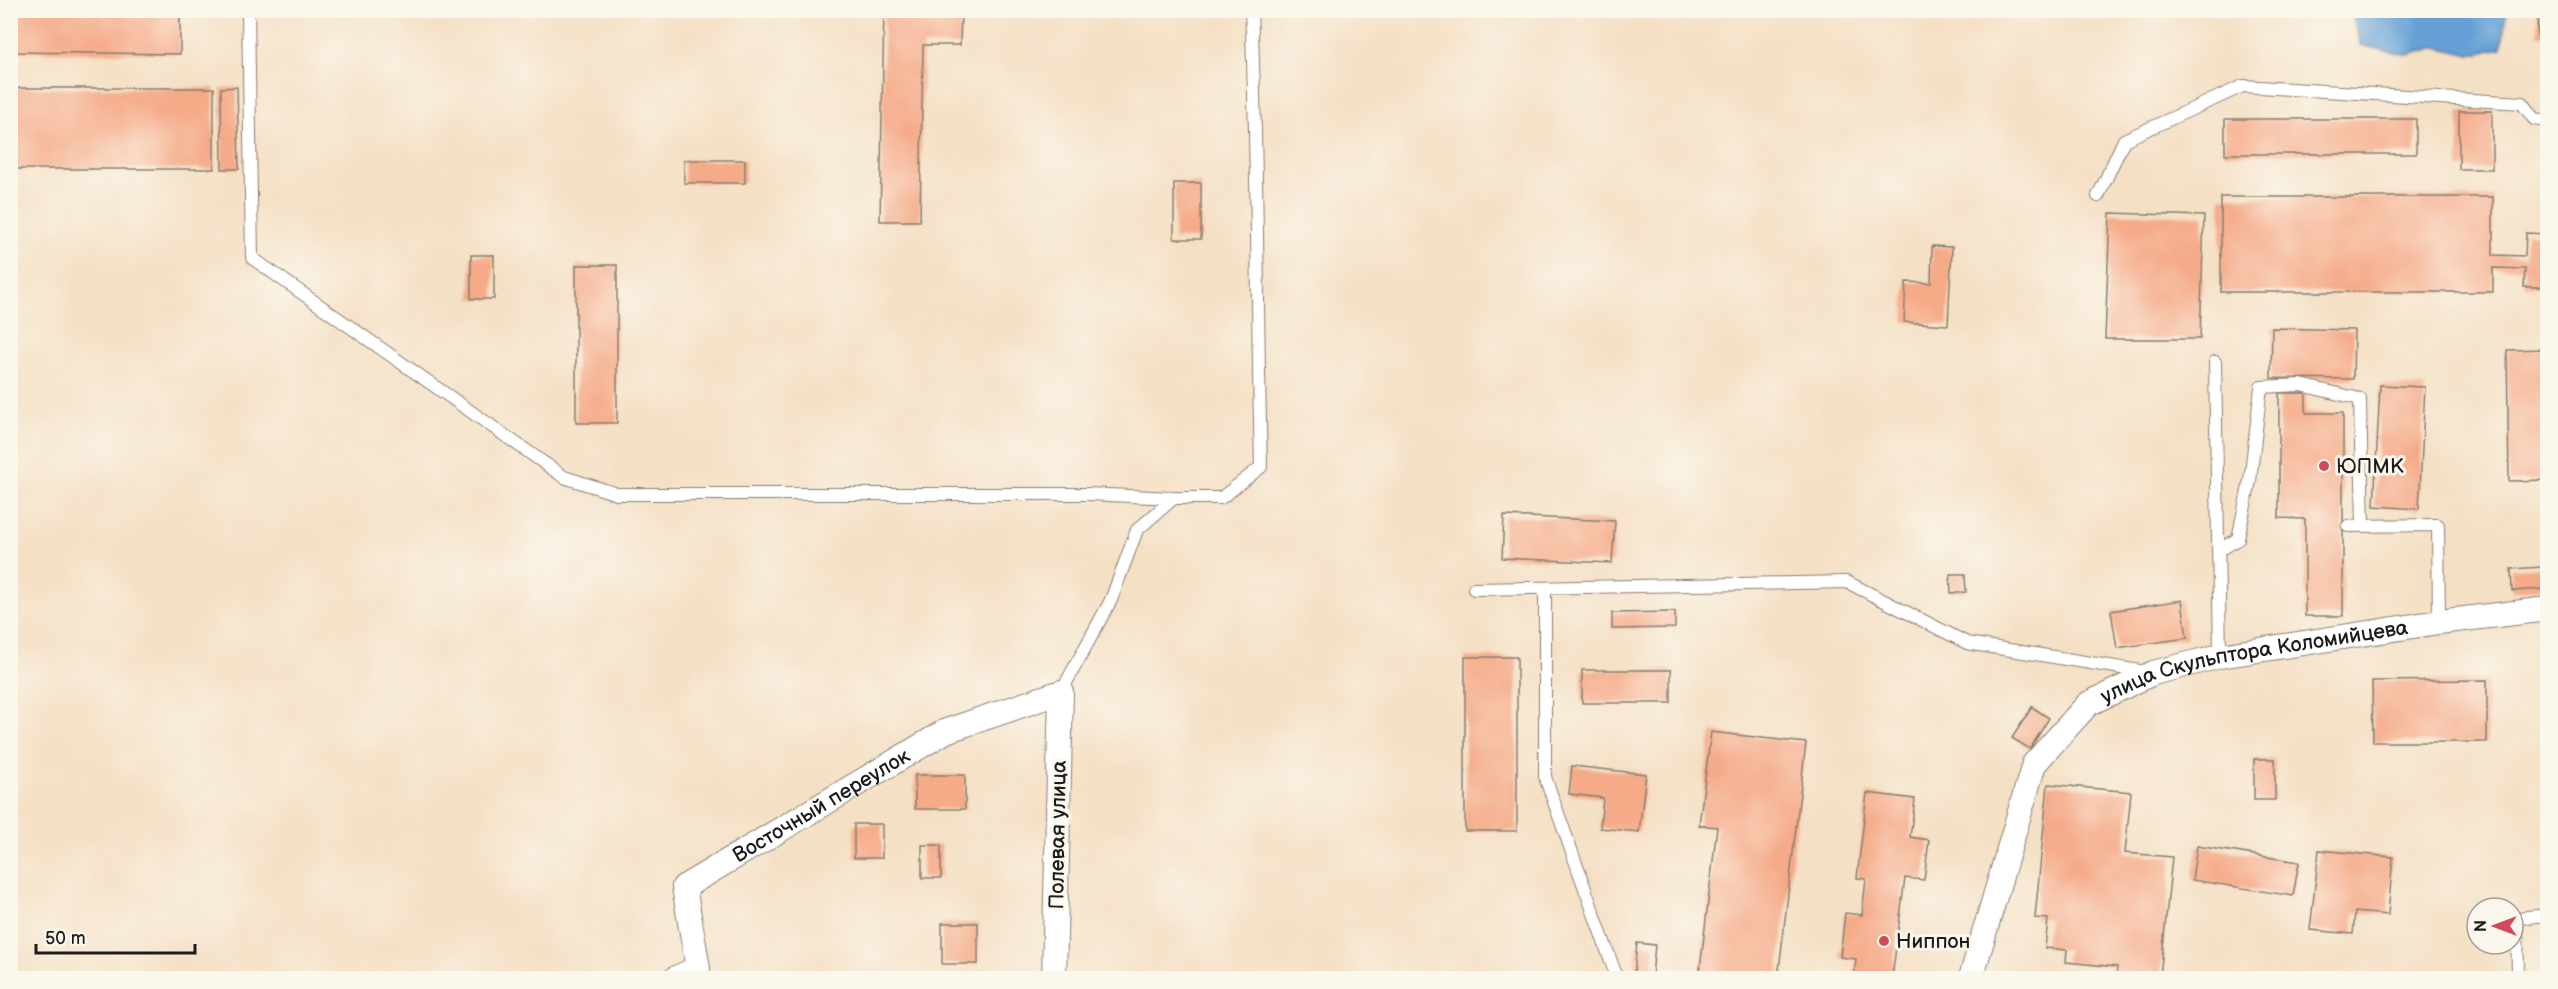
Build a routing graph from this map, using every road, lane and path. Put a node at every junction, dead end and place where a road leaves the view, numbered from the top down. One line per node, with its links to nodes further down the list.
1 (248, 10): 6 (lane)
2 (1251, 10): 6 (lane)
3 (2547, 121): 4 (lane)
4 (2098, 196)
5 (2216, 362): 9 (lane)
6 (1174, 498): 16 (lane)
7 (2348, 526): 8 (lane)
8 (2363, 526): 9 (lane); 13 (lane)
9 (2218, 551): 14 (lane)
10 (1545, 588): 11 (lane); 15 (lane); 21 (lane)
11 (1474, 589)
12 (2547, 609): 13 (street, улица Скульптора Коломийцева)
13 (2439, 622): 14 (street, улица Скульптора Коломийцева)
14 (2220, 656): 15 (street, улица Скульптора Коломийцева)
15 (2153, 673): 22 (street, улица Скульптора Коломийцева)
16 (1061, 692): 18 (street, Восточный переулок); 20 (street, Полевая улица)
17 (2547, 915): 23 (lane)
18 (698, 973): 19 (street, Восточный переулок)
19 (676, 978)
20 (1054, 978)
21 (1617, 978)
22 (1971, 978)
23 (2518, 978)

